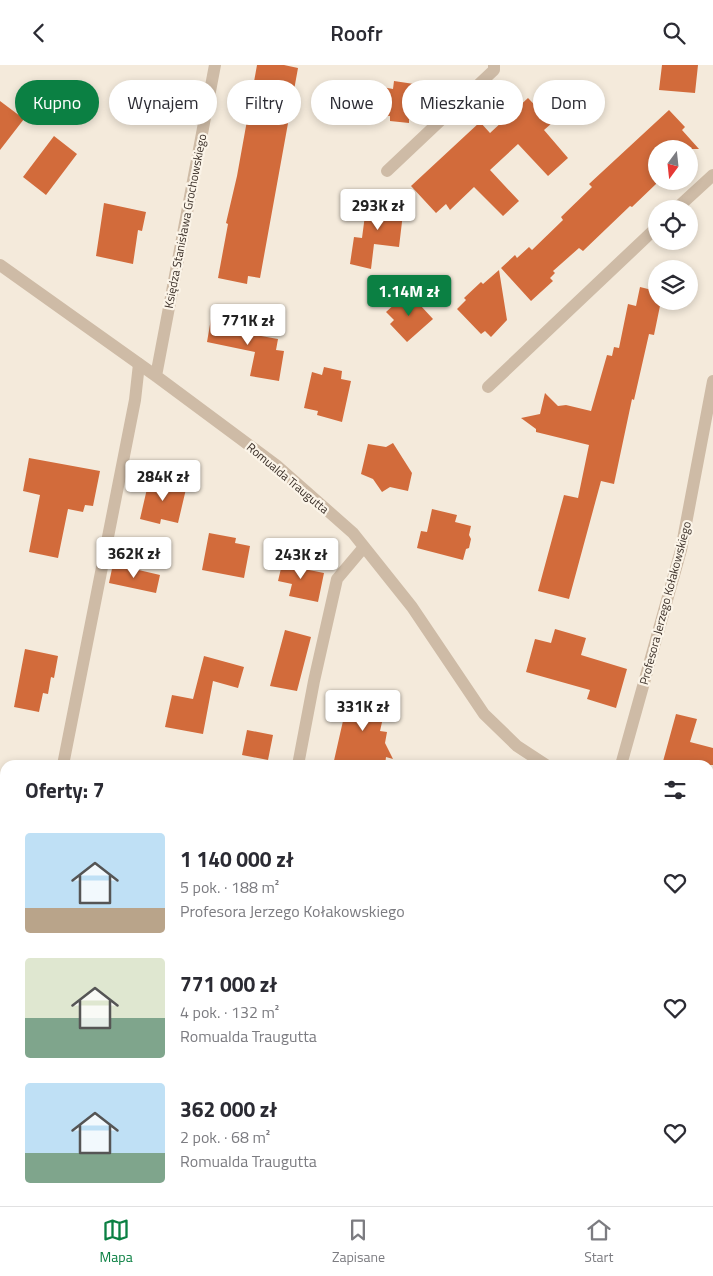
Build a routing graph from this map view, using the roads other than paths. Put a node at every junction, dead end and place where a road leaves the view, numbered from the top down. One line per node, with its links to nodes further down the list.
1 (215, 65): 9 (street, Księdza Stanisława Grochowskiego)
2 (494, 65): 3 (street)
3 (387, 171)
4 (713, 175): 5 (street)
5 (686, 200)
6 (648, 236): 11 (street)
7 (0, 265): 8 (street, Romualda Traugutta)
8 (139, 364): 9 (street, Romualda Traugutta); 13 (street)
9 (156, 376): 12 (street, Romualda Traugutta)
10 (713, 381): 16 (street, Profesora Jerzego Kołakowskiego)
11 (488, 387)
12 (364, 547): 14 (street); 15 (street, Romualda Traugutta)
13 (64, 760)
14 (299, 760)
15 (538, 760)
16 (623, 760)

